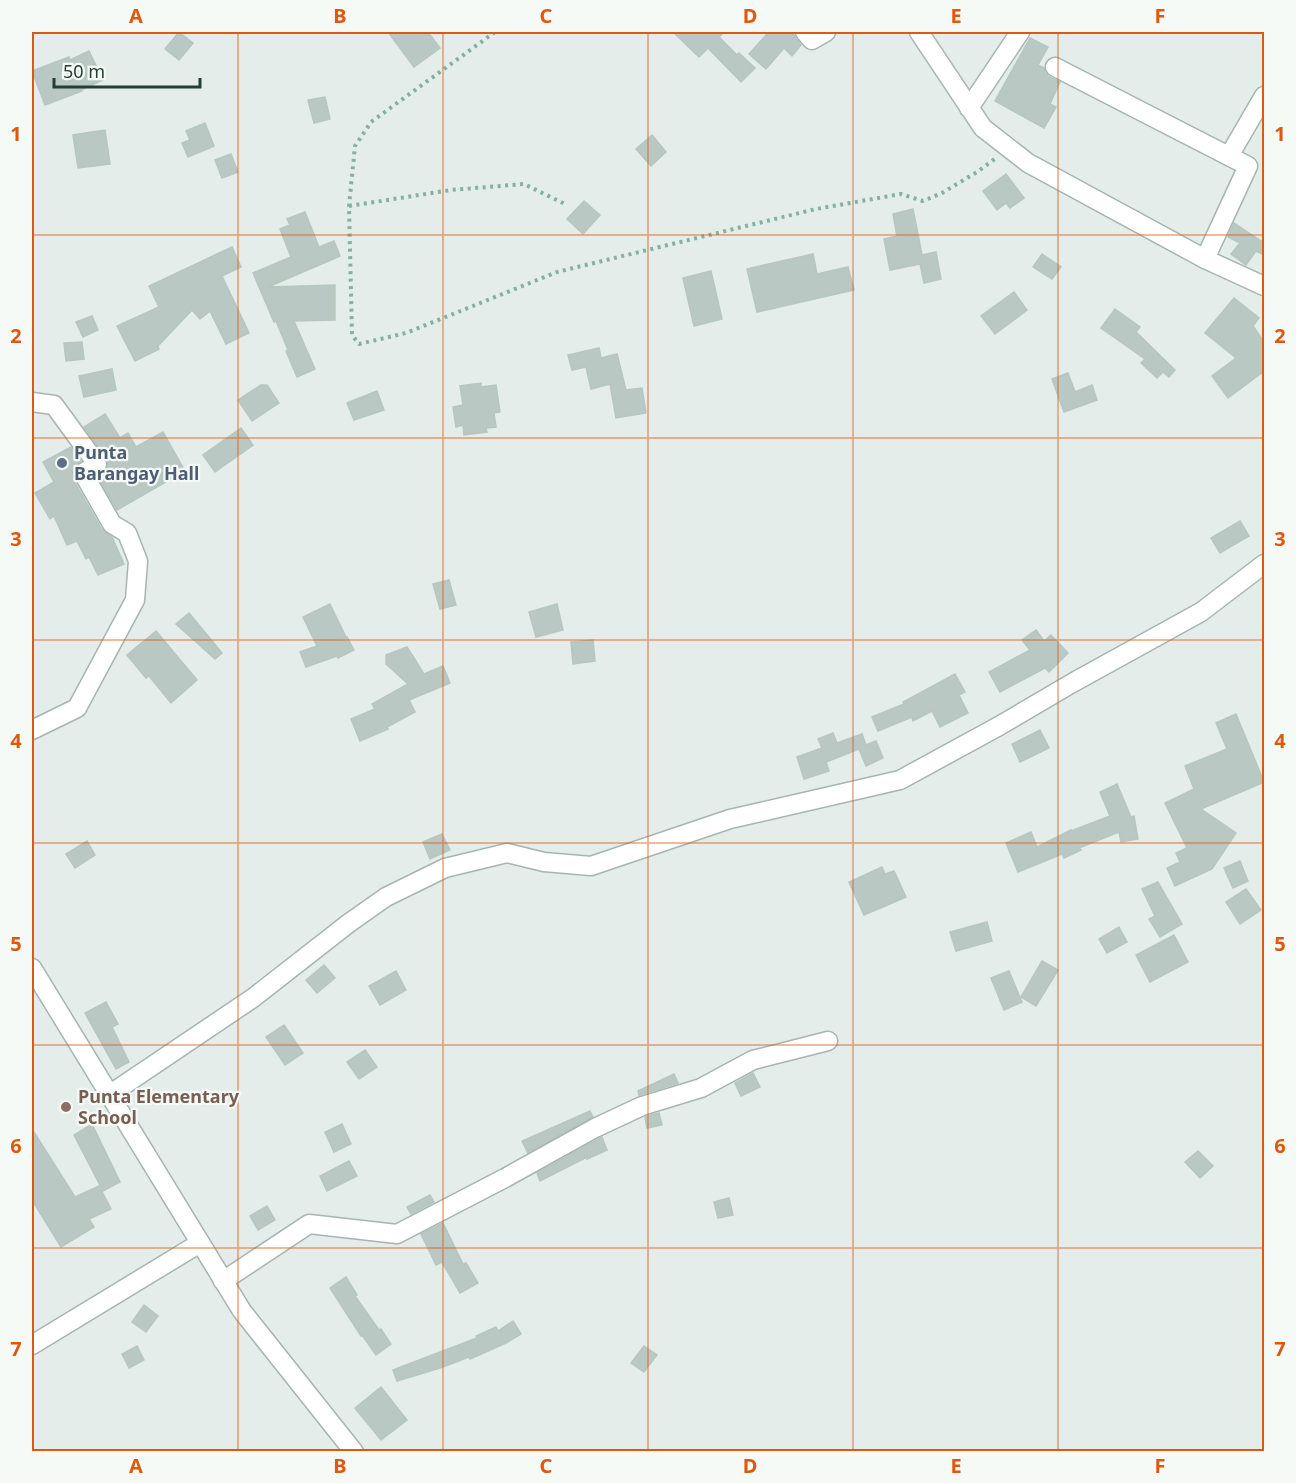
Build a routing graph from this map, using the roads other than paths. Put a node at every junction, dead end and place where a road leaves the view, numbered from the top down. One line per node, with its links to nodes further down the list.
1 (805, 32): 2 (street)
2 (826, 32)
3 (919, 32): 7 (street)
4 (1020, 32): 7 (street)
5 (1055, 67): 8 (street)
6 (1264, 96): 8 (street)
7 (969, 108): 9 (street)
8 (1229, 156): 9 (street)
9 (1205, 259): 10 (street)
10 (1264, 286)
11 (32, 402): 13 (street)
12 (1264, 564): 16 (street)
13 (32, 730)
14 (32, 968): 16 (street)
15 (828, 1041): 18 (street)
16 (109, 1095): 17 (street)
17 (200, 1243): 18 (street); 19 (street)
18 (223, 1281): 20 (street)
19 (32, 1345)
20 (354, 1452)

